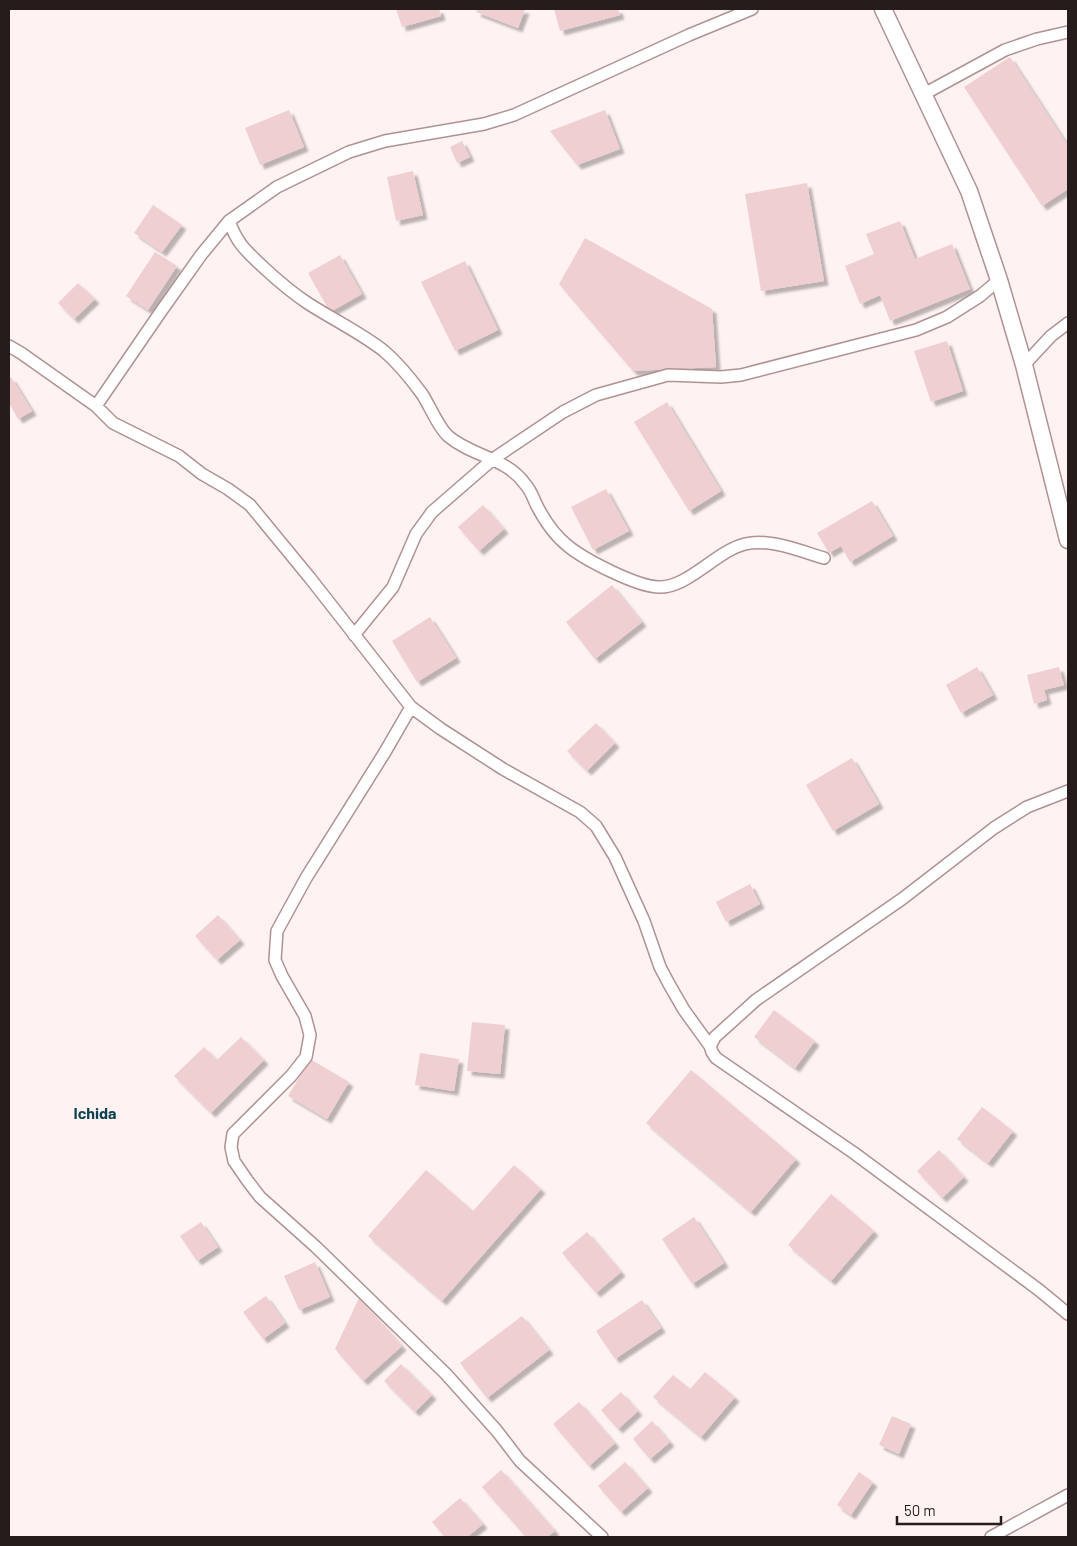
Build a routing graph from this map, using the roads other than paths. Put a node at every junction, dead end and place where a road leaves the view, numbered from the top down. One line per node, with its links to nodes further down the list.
1 (752, 9): 5 (street)
2 (883, 9): 4 (main road)
3 (1068, 32): 4 (street)
4 (924, 94): 6 (main road)
5 (229, 221): 10 (street); 11 (street)
6 (999, 280): 9 (main road); 11 (street)
7 (1068, 323): 9 (street)
8 (9, 346): 10 (street)
9 (1024, 365): 12 (main road)
10 (96, 406): 14 (street)
11 (493, 460): 13 (street); 14 (street)
12 (1068, 540)
13 (824, 558)
14 (354, 635): 15 (street)
15 (411, 707): 17 (street); 20 (street)
16 (1068, 791): 17 (street)
17 (710, 1046): 18 (street)
18 (1068, 1314)
19 (1068, 1495): 21 (street)
20 (602, 1537)
21 (991, 1537)

